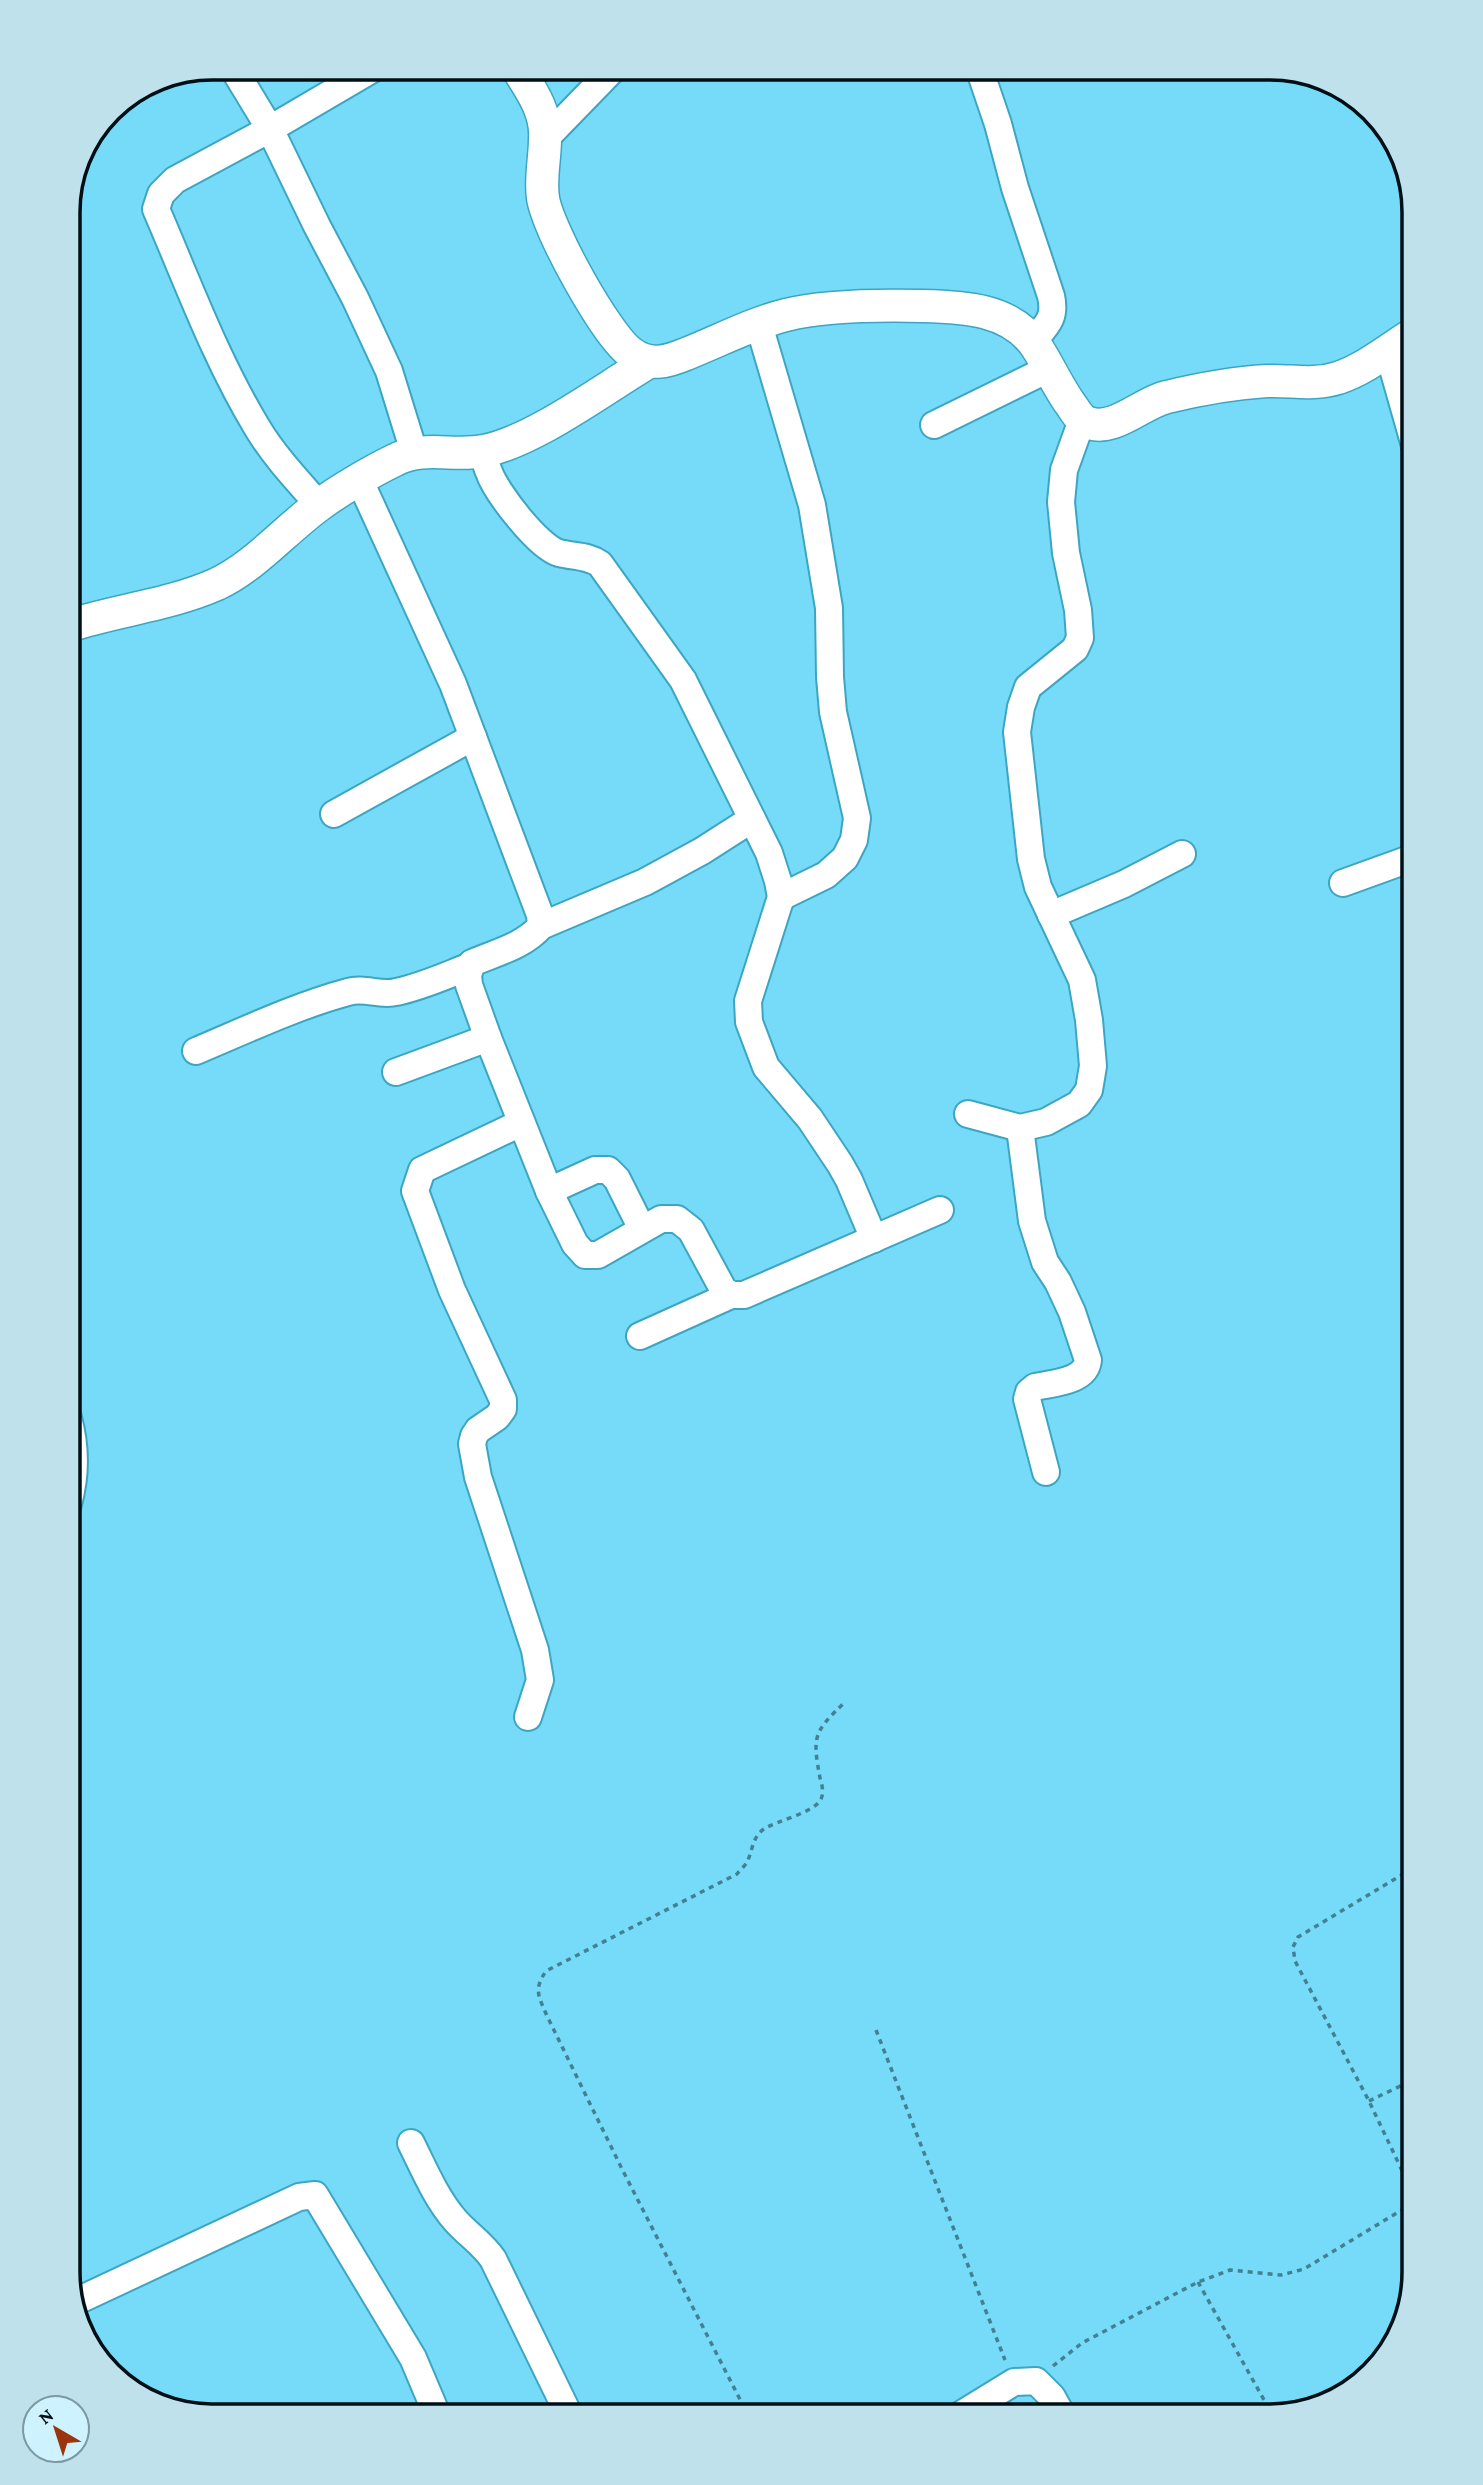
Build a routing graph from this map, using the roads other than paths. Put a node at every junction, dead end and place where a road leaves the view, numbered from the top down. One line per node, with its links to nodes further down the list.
1 (241, 81): 6 (street)
2 (352, 81): 6 (street)
3 (525, 81): 7 (street)
4 (601, 81): 7 (street)
5 (983, 81): 9 (street)
6 (270, 129): 18 (street); 20 (street)
7 (546, 138): 12 (street)
8 (759, 325): 9 (street); 12 (street); 28 (street)
9 (1033, 341): 13 (street)
10 (1403, 341): 11 (street)
11 (1388, 351): 14 (street); 15 (street)
12 (647, 363): 17 (street)
13 (1050, 368): 15 (street); 16 (street)
14 (1403, 404)
15 (1082, 420): 29 (street)
16 (934, 425)
17 (483, 451): 18 (street); 24 (street)
18 (414, 453): 19 (street)
19 (360, 481): 20 (street); 22 (street)
20 (319, 505): 21 (street)
21 (81, 623)
22 (473, 737): 23 (street); 30 (street)
23 (334, 814)
24 (752, 819): 28 (street); 30 (street)
25 (1182, 855): 29 (street)
26 (1403, 861): 27 (street)
27 (1343, 883)
28 (780, 897): 41 (street)
29 (1051, 915): 37 (street)
30 (541, 926): 31 (street)
31 (468, 967): 32 (street); 33 (street)
32 (488, 1038): 34 (street); 36 (street)
33 (196, 1051)
34 (396, 1072)
35 (968, 1114): 37 (street)
36 (522, 1123): 38 (street); 45 (street)
37 (1020, 1128): 44 (street)
38 (549, 1191): 40 (street); 40 (street)
39 (940, 1210): 41 (street)
40 (642, 1229): 42 (street)
41 (874, 1239): 42 (street)
42 (731, 1295): 43 (street)
43 (640, 1336)
44 (1046, 1472)
45 (528, 1717)
46 (411, 2143): 49 (street)
47 (83, 2298): 48 (street)
48 (432, 2404)
49 (564, 2404)
50 (982, 2404): 51 (street)
51 (1056, 2404)

